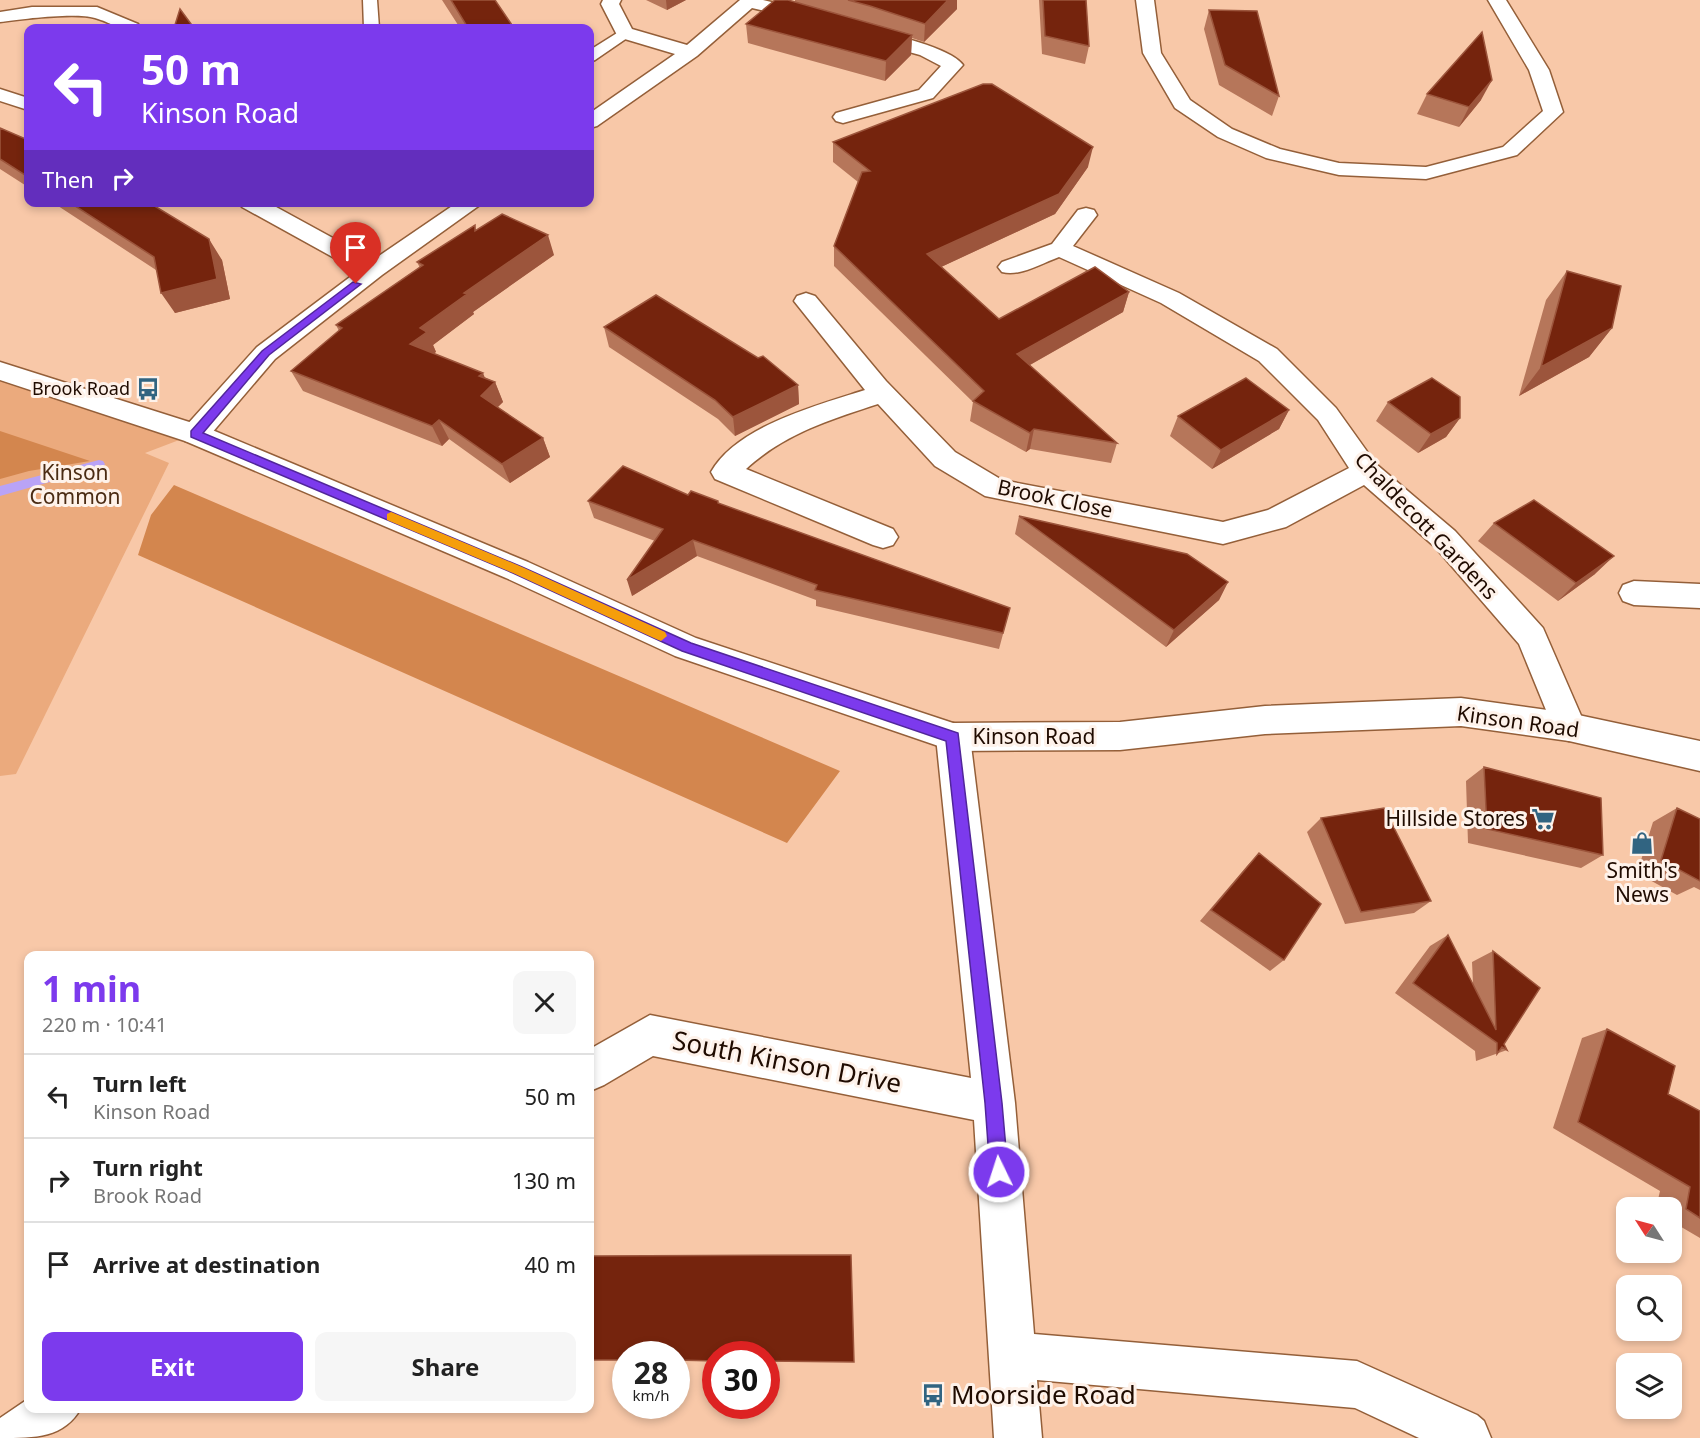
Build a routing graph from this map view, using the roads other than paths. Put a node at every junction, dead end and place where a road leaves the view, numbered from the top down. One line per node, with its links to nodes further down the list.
1 (370, 0): 9 (lane)
2 (612, 0): 11 (street)
3 (1144, 0): 4 (street)
4 (1497, 0)
5 (750, 1): 7 (street); 12 (street)
6 (0, 17): 8 (street)
7 (831, 23)
8 (122, 24)
9 (372, 24)
10 (851, 29): 16 (street)
11 (626, 33): 12 (street); 13 (lane)
12 (690, 52): 17 (street)
13 (594, 54)
14 (0, 95): 15 (street)
15 (24, 103)
16 (843, 117)
17 (594, 119)
18 (259, 207): 23 (street)
19 (466, 207): 23 (street)
20 (1086, 215): 21 (street)
21 (1060, 249): 22 (street); 28 (street, Chaldecott Gardens)
22 (1010, 267)
23 (374, 270): 27 (street)
24 (806, 301): 26 (street, Brook Close)
25 (0, 371): 27 (street, Kinson Road)
26 (883, 393): 28 (street, Brook Close); 29 (street)
27 (195, 434): 33 (street, Kinson Road)
28 (1366, 471): 32 (street, Chaldecott Gardens)
29 (883, 537)
30 (1634, 593): 31 (street)
31 (1700, 596)
32 (1569, 727): 33 (street, Kinson Road); 34 (street, Kinson Road)
33 (953, 737): 36 (street)
34 (1700, 756)
35 (594, 1069): 36 (street, South Kinson Drive)
36 (994, 1103): 37 (street)
37 (1012, 1355): 40 (street); 41 (street)
38 (50, 1413): 39 (street)
39 (13, 1438)
40 (1018, 1438)
41 (1467, 1438)

